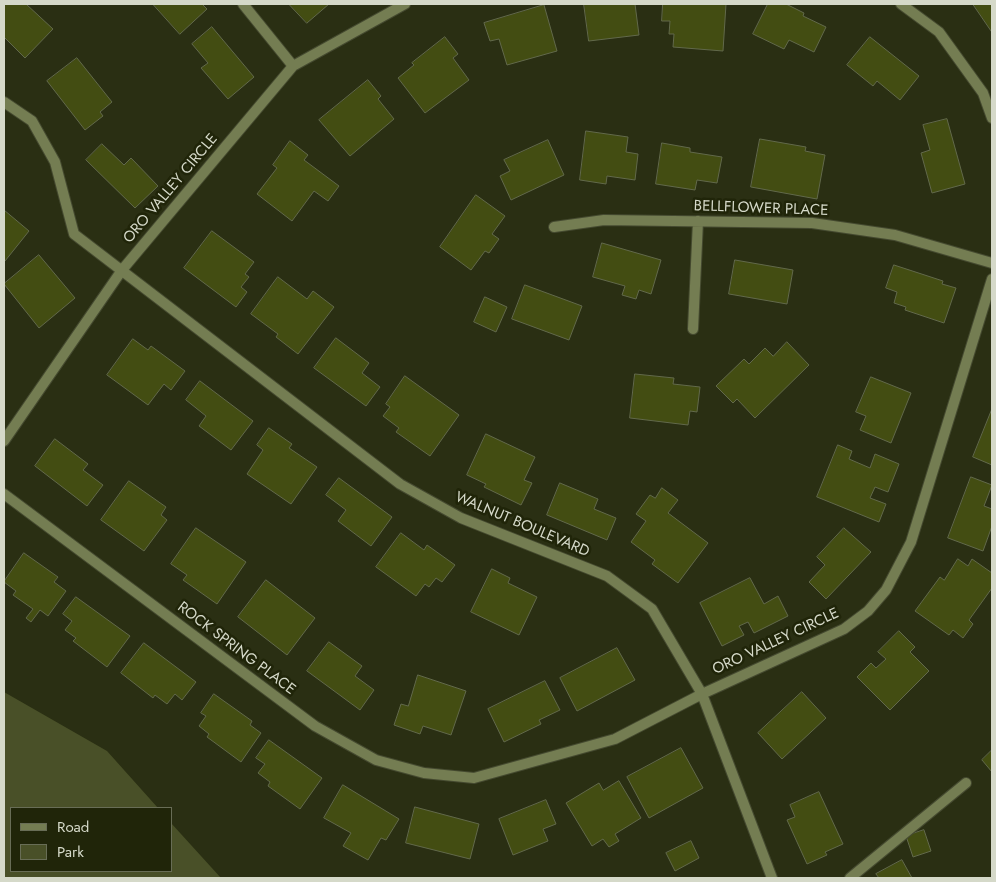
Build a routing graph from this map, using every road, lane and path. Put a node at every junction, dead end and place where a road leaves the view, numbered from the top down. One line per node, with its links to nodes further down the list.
1 (243, 4): 4 (street)
2 (405, 4): 4 (street, ORO VALLEY CIRCLE)
3 (901, 4): 6 (street)
4 (293, 66): 10 (street, ORO VALLEY CIRCLE)
5 (4, 102): 10 (street, WALNUT BOULEVARD)
6 (992, 118)
7 (698, 221): 8 (street, BELLFLOWER PLACE); 9 (street, BELLFLOWER PLACE); 12 (street)
8 (554, 227)
9 (992, 263)
10 (122, 270): 13 (street, ORO VALLEY CIRCLE); 15 (street, WALNUT BOULEVARD)
11 (992, 279): 15 (street, ORO VALLEY CIRCLE)
12 (693, 329)
13 (4, 440)
14 (4, 494): 16 (street, ROCK SPRING PLACE)
15 (702, 694): 16 (street, ORO VALLEY CIRCLE); 18 (street, WALNUT BOULEVARD)
16 (474, 778)
17 (966, 783): 19 (street)
18 (772, 878)
19 (850, 878)

